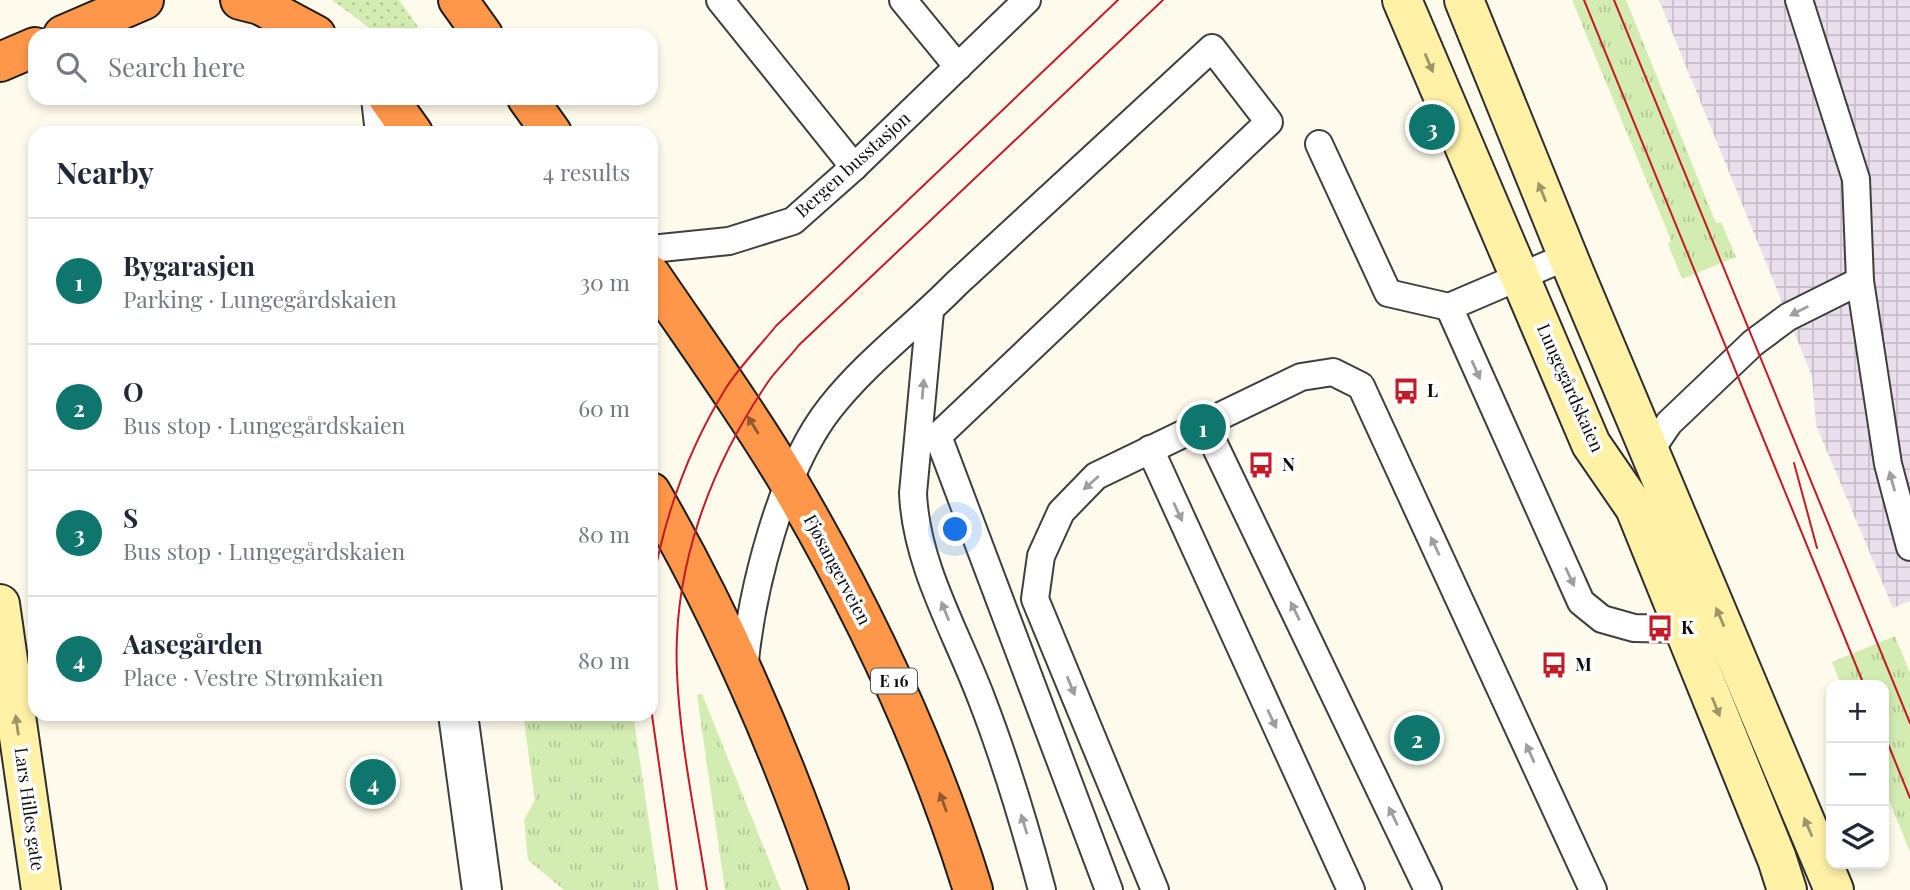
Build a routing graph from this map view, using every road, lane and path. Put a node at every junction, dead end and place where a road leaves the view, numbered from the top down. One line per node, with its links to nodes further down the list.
1 (144, 0): 9 (highway)
2 (240, 0): 10 (highway)
3 (720, 0): 21 (lane)
4 (903, 0): 13 (lane)
5 (1027, 0): 13 (lane, Bergen busstasjon)
6 (1402, 0): 24 (main road, Lungegårdskaien, one-way to 24)
7 (1464, 0): 23 (main road, one-way to 7)
8 (1799, 0): 25 (lane)
9 (79, 28)
10 (303, 28)
11 (28, 50): 12 (highway)
12 (0, 62)
13 (958, 67): 21 (lane, Bergen busstasjon)
14 (382, 105): 17 (street)
15 (393, 105): 18 (highway)
16 (532, 105): 19 (highway)
17 (384, 126)
18 (407, 126)
19 (547, 126)
20 (1319, 144): 27 (lane)
21 (855, 167): 22 (lane, Bergen busstasjon)
22 (658, 248)
23 (1568, 256): 24 (lane); 31 (main road)
24 (1521, 276): 27 (lane); 34 (main road, Lungegårdskaien)
25 (1860, 281): 31 (lane, one-way to 31); 35 (lane, one-way to 25)
26 (658, 285): 32 (highway, Fjøsangerveien / E 16, one-way to 26)
27 (1449, 307): 37 (lane, one-way to 37)
28 (930, 311): 32 (lane); 44 (lane, one-way to 28); 45 (lane)
29 (1205, 425): 30 (lane); 48 (lane, one-way to 29); 49 (lane, one-way to 29)
30 (1150, 449): 46 (lane, one-way to 46); 47 (lane, one-way to 47)
31 (1650, 451): 34 (lane); 51 (main road, one-way to 31)
32 (789, 483): 38 (lane); 43 (highway, Fjøsangerveien / E 16, one-way to 32)
33 (658, 504): 38 (highway)
34 (1635, 508): 37 (main road, Lungegårdskaien)
35 (1910, 547)
36 (0, 604): 40 (main road, Lars Hilles gate, one-way to 36)
37 (1684, 629): 50 (main road, Lungegårdskaien, one-way to 50)
38 (744, 670): 42 (highway)
39 (459, 721): 41 (street)
40 (41, 890)
41 (482, 890)
42 (829, 890)
43 (973, 890)
44 (1042, 890)
45 (1109, 890)
46 (1155, 890)
47 (1351, 890)
48 (1428, 890)
49 (1593, 890)
50 (1787, 890)
51 (1834, 890)

